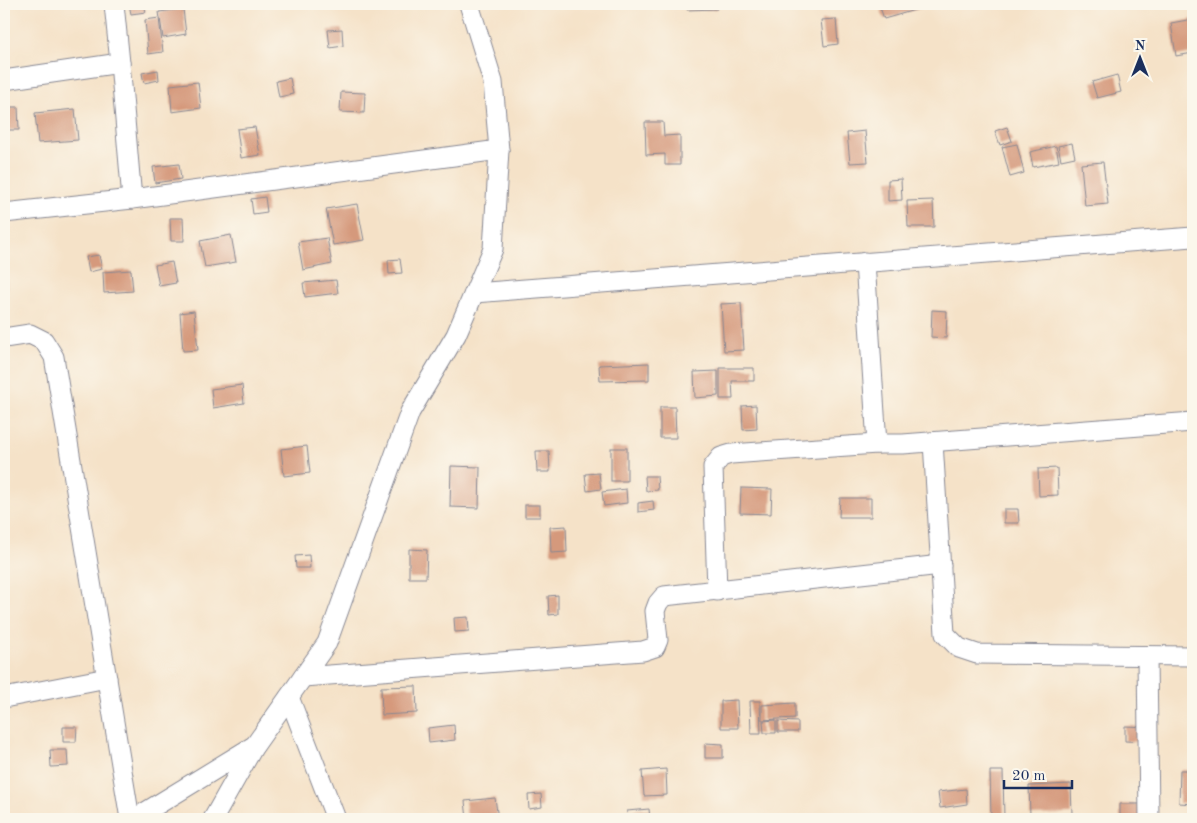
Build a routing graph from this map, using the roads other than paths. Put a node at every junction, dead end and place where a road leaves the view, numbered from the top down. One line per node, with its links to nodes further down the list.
1 (114, 4): 3 (street)
2 (469, 4): 5 (street)
3 (120, 63): 4 (street); 6 (street)
4 (4, 80)
5 (499, 150): 6 (street); 10 (street)
6 (132, 199): 7 (street)
7 (4, 212)
8 (1193, 237): 9 (street)
9 (865, 262): 10 (street); 14 (street)
10 (474, 293): 19 (street)
11 (4, 338): 20 (street)
12 (1193, 422): 13 (street)
13 (933, 442): 14 (street); 15 (street)
14 (877, 444): 16 (street)
15 (941, 564): 16 (street); 17 (street)
16 (717, 590): 19 (street)
17 (1147, 656): 18 (street); 27 (street)
18 (1193, 656)
19 (304, 677): 21 (street)
20 (107, 678): 22 (street); 24 (street)
21 (289, 697): 23 (street); 26 (street)
22 (4, 698)
23 (255, 745): 24 (street); 25 (street)
24 (132, 819)
25 (213, 819)
26 (336, 819)
27 (1149, 819)

